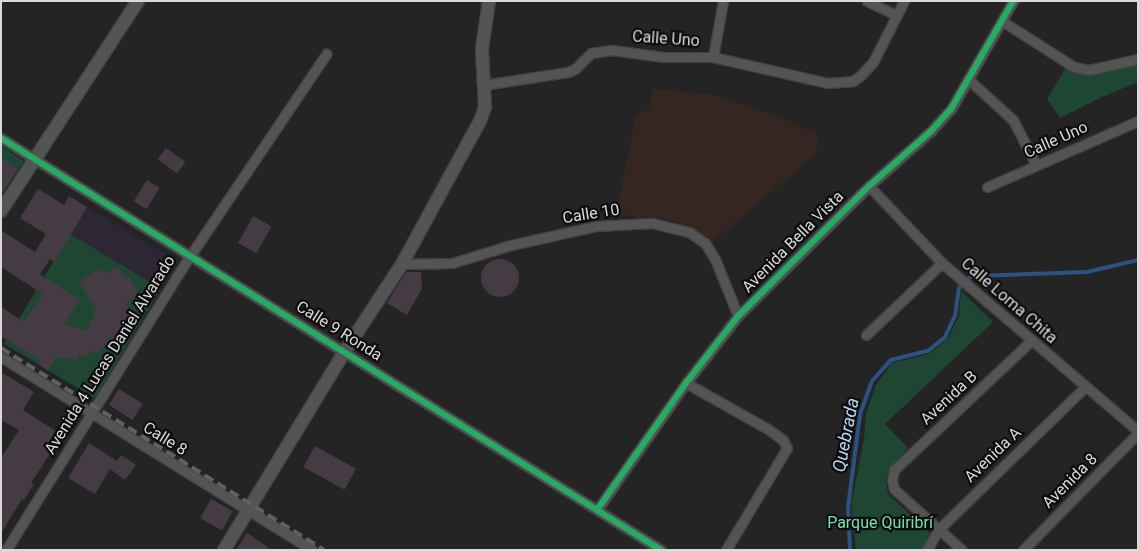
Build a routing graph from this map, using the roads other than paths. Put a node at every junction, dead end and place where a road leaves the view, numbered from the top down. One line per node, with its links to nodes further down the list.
1 (138, 1): 16 (street)
2 (489, 1): 13 (street)
3 (723, 1): 10 (street)
4 (867, 1): 7 (street)
5 (904, 1): 7 (street)
6 (1013, 1): 8 (street, Avenida Bella Vista)
7 (896, 15): 10 (street, Calle Uno)
8 (1002, 22): 11 (street); 12 (street, Avenida Bella Vista)
9 (326, 54): 21 (street, Avenida 4 Lucas Daniel Alvarado)
10 (713, 57): 13 (street, Calle Uno)
11 (1138, 60)
12 (968, 79): 17 (street); 18 (street, Avenida Bella Vista)
13 (483, 85): 22 (street)
14 (1138, 121): 17 (street, Calle Uno)
15 (1, 138): 16 (street, Calle 9 Ronda)
16 (36, 158): 20 (street); 21 (street, Calle 9 Ronda)
17 (1036, 165): 19 (street, Calle Uno)
18 (869, 186): 23 (street, Calle Loma Chita); 24 (street, Avenida Bella Vista)
19 (987, 187)
20 (1, 211)
21 (190, 256): 27 (street, Calle 9 Ronda); 31 (street, Avenida 4 Lucas Daniel Alvarado)
22 (402, 264): 24 (street, Calle 10); 27 (street)
23 (942, 264): 25 (street); 26 (street, Calle Loma Chita)
24 (738, 316): 29 (street, Avenida Bella Vista)
25 (866, 335)
26 (1031, 341): 30 (street, Calle Loma Chita); 35 (street, Avenida B)
27 (345, 351): 33 (street); 34 (street, Calle 9 Ronda)
28 (1, 357): 31 (street, Calle 8)
29 (686, 383): 34 (street, Avenida Bella Vista); 40 (street)
30 (1086, 386): 32 (street, Calle Loma Chita); 35 (street, Avenida A)
31 (91, 411): 33 (street, Calle 8); 36 (street, Avenida 4 Lucas Daniel Alvarado)
32 (1138, 432): 43 (street, Avenida 8)
33 (249, 510): 37 (street); 38 (street, Calle 8)
34 (598, 510): 39 (street, Calle 9 Ronda)
35 (938, 530): 41 (street, Avenida A); 42 (street)
36 (6, 550)
37 (224, 550)
38 (312, 550)
39 (661, 550)
40 (726, 550)
41 (927, 550)
42 (962, 550)
43 (1023, 550)

